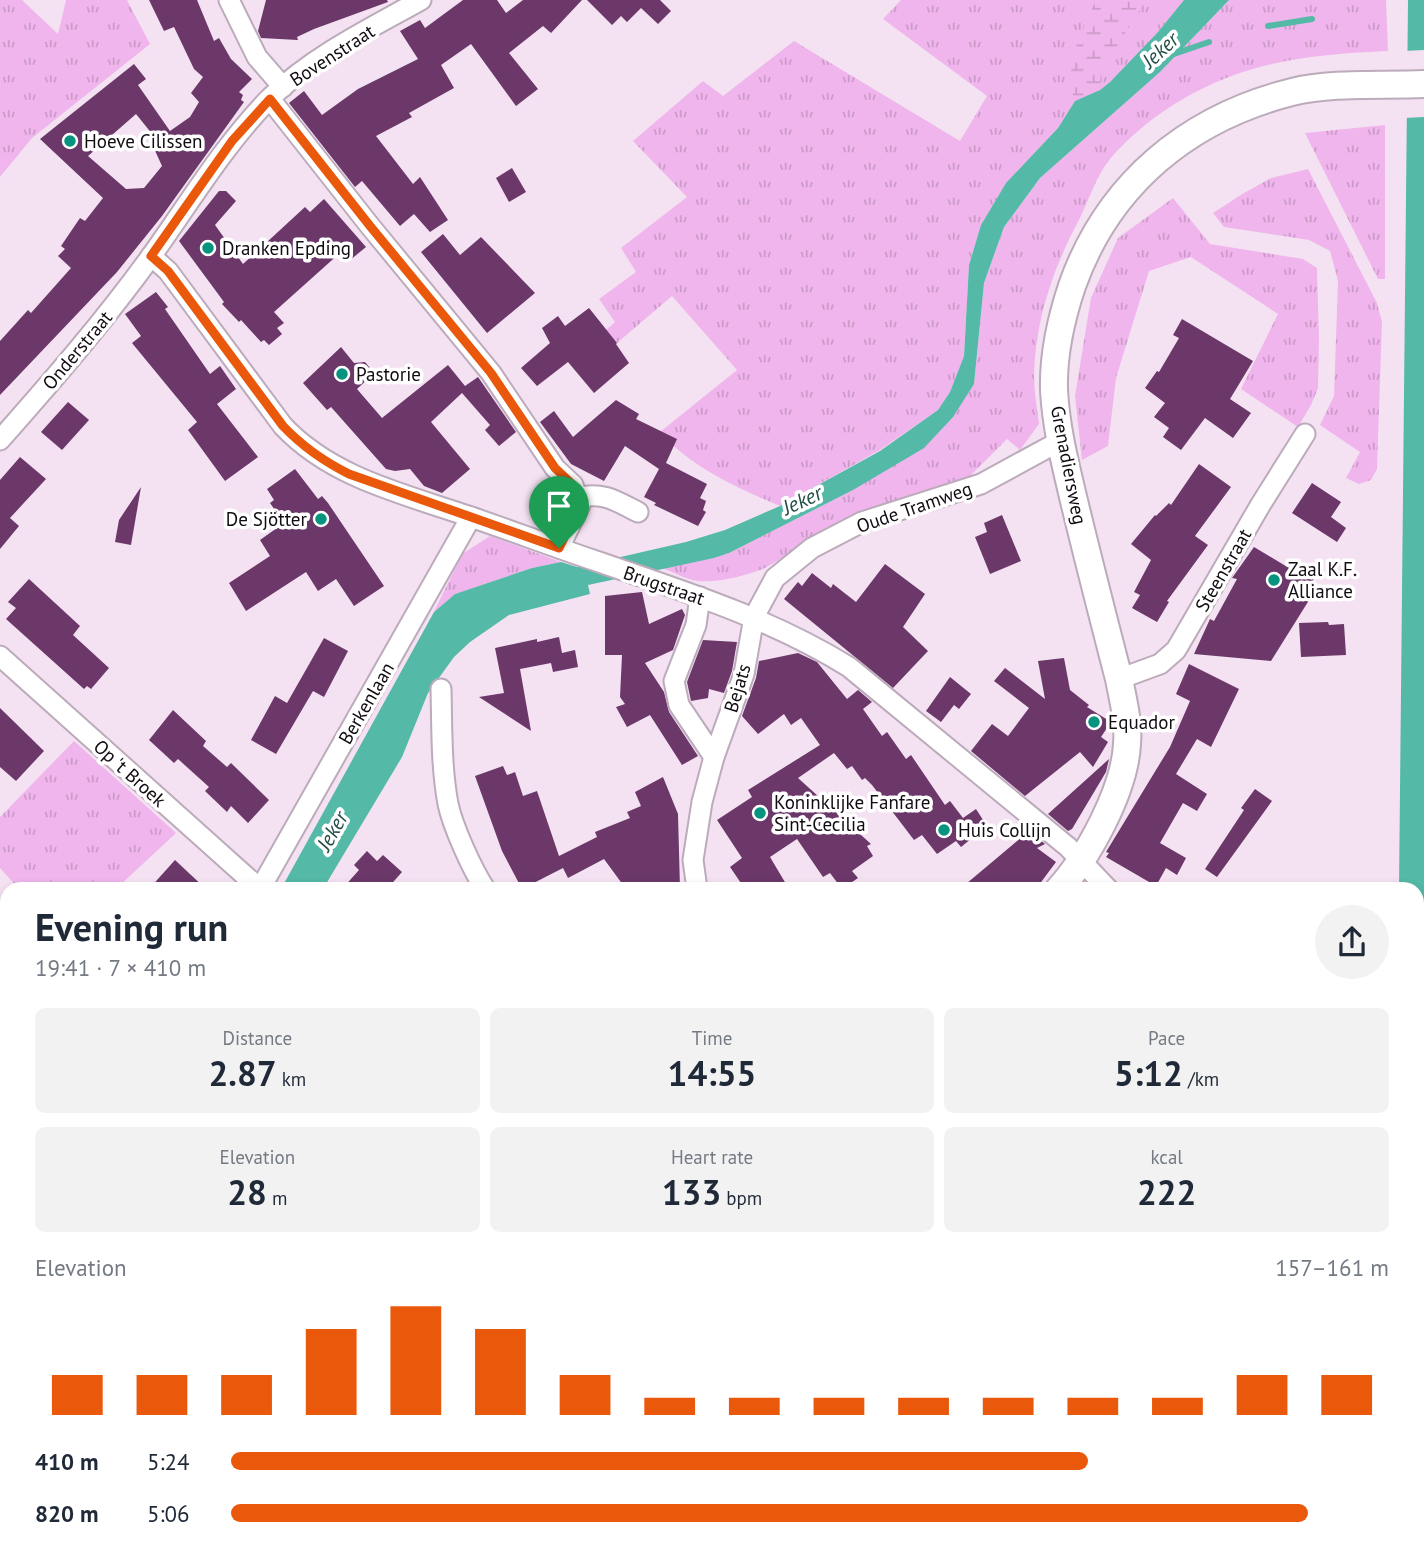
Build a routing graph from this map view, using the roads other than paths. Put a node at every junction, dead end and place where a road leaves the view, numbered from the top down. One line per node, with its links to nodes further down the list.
1 (229, 0): 4 (street)
2 (422, 0): 4 (street, Bovenstraat)
3 (1424, 84): 7 (main road, Grenadiersweg)
4 (276, 93): 5 (street, Bovenstraat); 9 (street)
5 (151, 256): 6 (street, Onderstraat); 11 (street, Brugstraat)
6 (0, 440)
7 (1060, 441): 14 (street, Oude Tramweg); 16 (main road, Grenadiersweg)
8 (1300, 442): 16 (street, Steenstraat)
9 (579, 496): 10 (street); 12 (street)
10 (638, 512)
11 (471, 517): 12 (street, Brugstraat); 21 (street, Berkenlaan)
12 (559, 548): 13 (street, Brugstraat)
13 (700, 597): 14 (street, Brugstraat); 18 (street)
14 (754, 617): 18 (street, Bejats); 19 (street, Brugstraat)
15 (0, 656): 20 (street, Op 't Broek)
16 (1119, 679): 19 (main road, Grenadiersweg)
17 (441, 689): 22 (street)
18 (714, 757): 23 (street, Bejats)
19 (1082, 860): 24 (main road, Grenadiersweg); 25 (street, Brugstraat)
20 (252, 882)
21 (264, 882)
22 (480, 882)
23 (696, 882)
24 (1065, 882)
25 (1102, 882)

